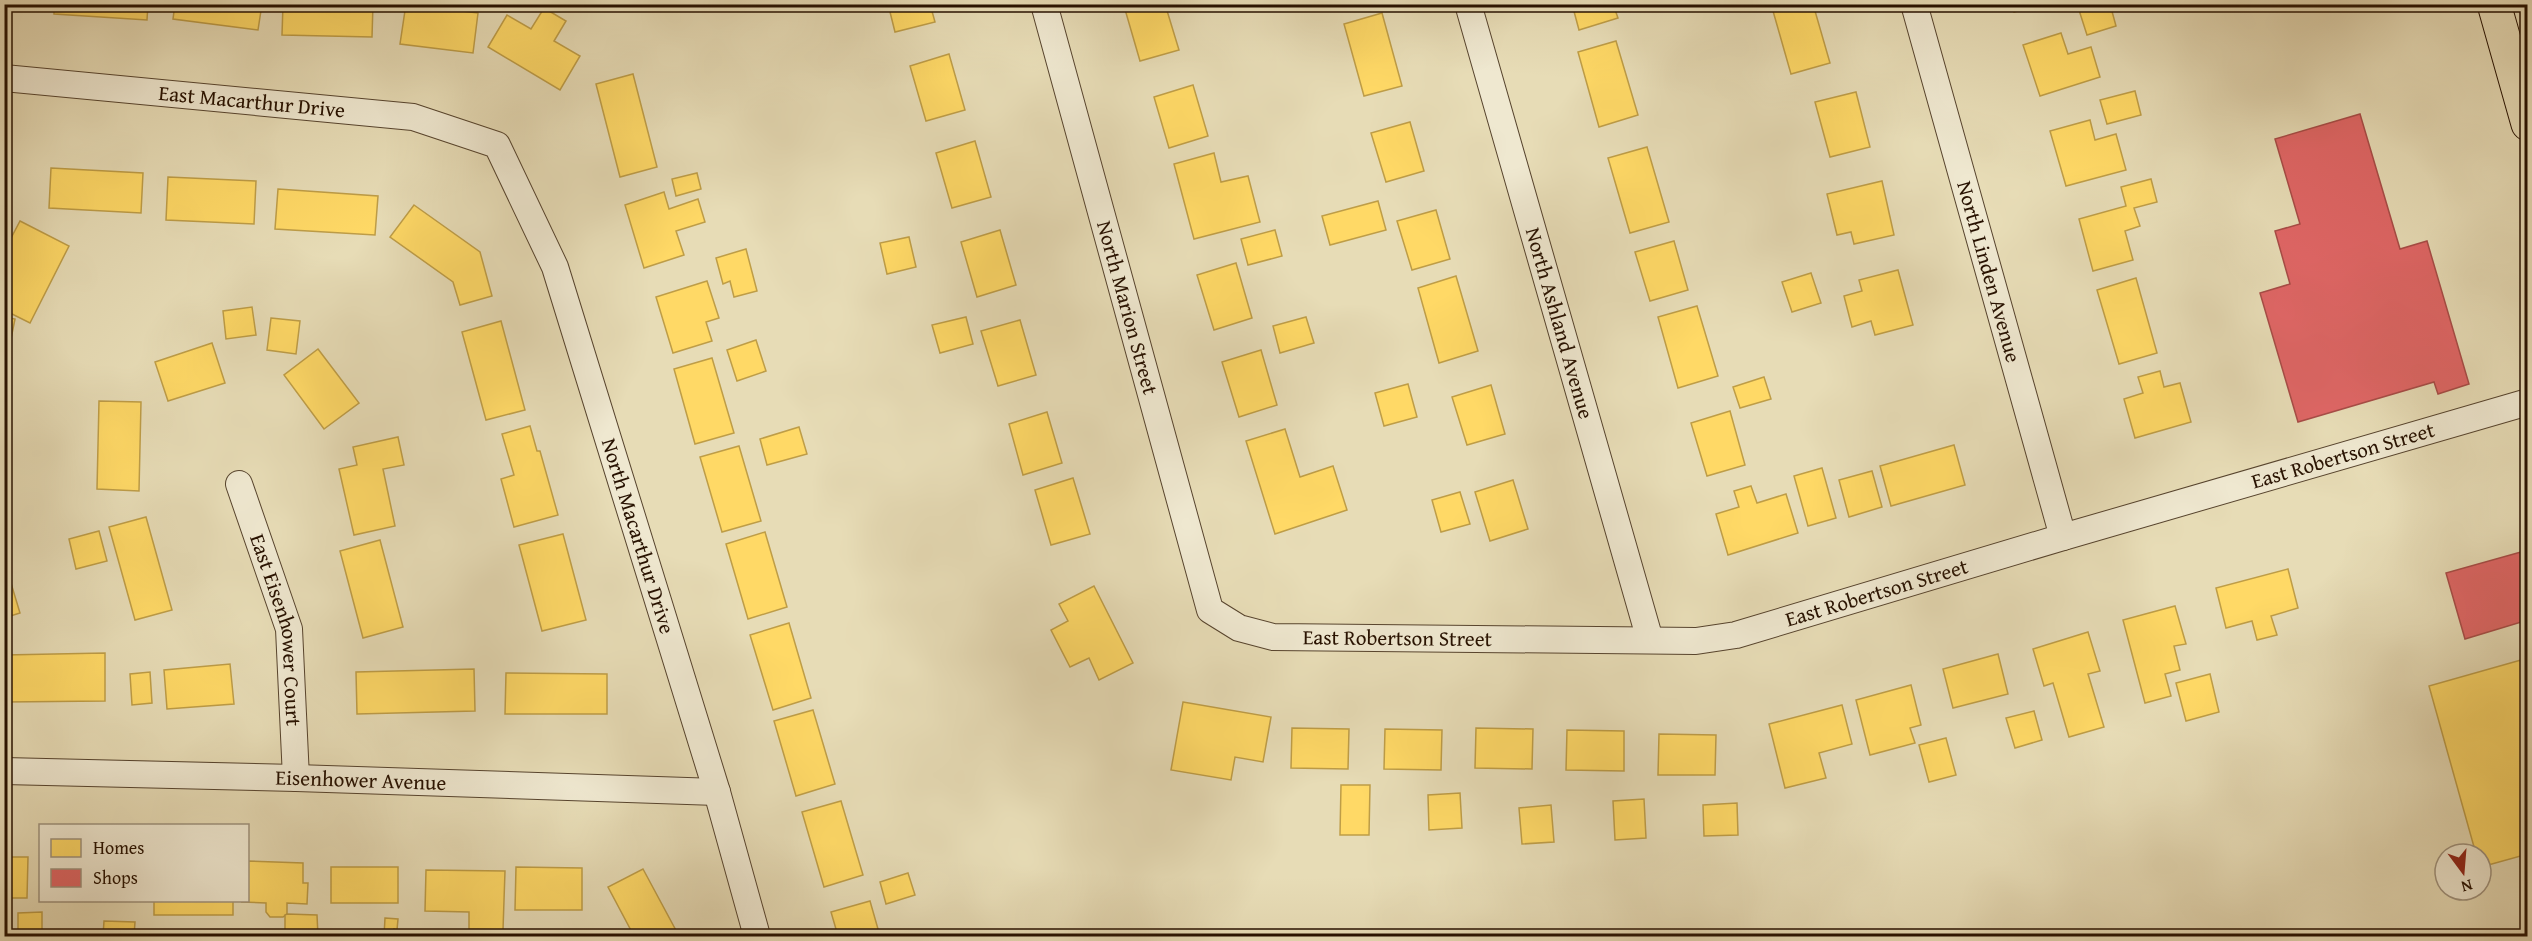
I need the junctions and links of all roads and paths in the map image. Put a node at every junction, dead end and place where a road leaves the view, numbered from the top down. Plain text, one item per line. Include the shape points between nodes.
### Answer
1 (1044, 4) edge
2 (1468, 4) edge
3 (1914, 4) edge
4 (2494, 4) edge
5 (4, 78) edge
6 (2528, 124) edge
7 (496, 145) joint
8 (2528, 402) edge
9 (239, 484) dead end
10 (2063, 537) junction
11 (1210, 610) joint
12 (1650, 640) junction
13 (4, 771) edge
14 (296, 778) junction
15 (717, 792) junction
16 (757, 936) edge

1 - 11 street, North Marion Street
2 - 12 street, North Ashland Avenue
3 - 10 street, North Linden Avenue
4 - 6 main road
5 - 7 street, East Macarthur Drive via 413,117
7 - 15 street, North Macarthur Drive via 555,267
8 - 10 street, East Robertson Street
9 - 14 street, East Eisenhower Court via 289,629
10 - 12 street, East Robertson Street via 1736,635 1696,641
11 - 12 street, East Robertson Street via 1239,628 1273,637
13 - 14 street, Eisenhower Avenue
14 - 15 street, Eisenhower Avenue
15 - 16 street, North Macarthur Drive

